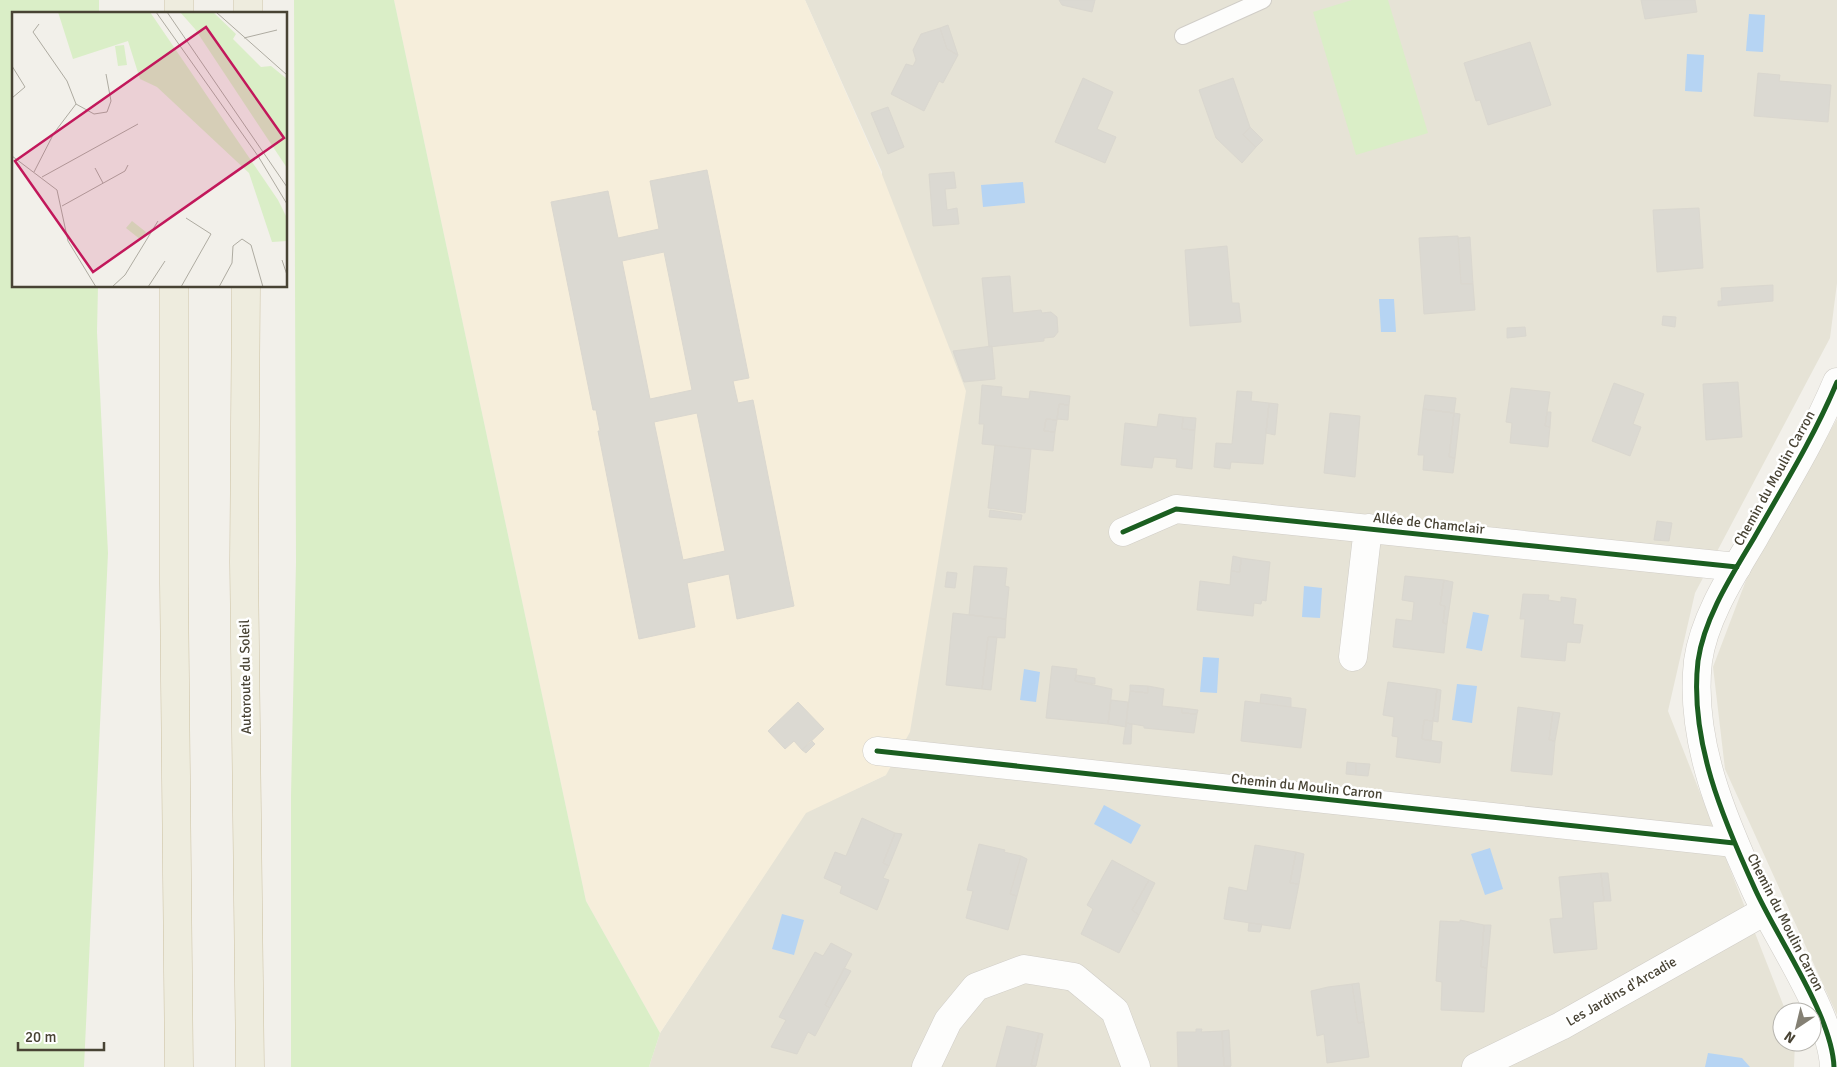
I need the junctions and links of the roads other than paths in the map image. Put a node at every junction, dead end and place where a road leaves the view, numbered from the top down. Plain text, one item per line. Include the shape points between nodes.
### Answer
1 (1263, 0) edge
2 (1184, 36) dead end
3 (174, 288) edge
4 (246, 288) edge
5 (1837, 382) edge
6 (1368, 528) junction
7 (1123, 532) dead end
8 (1737, 567) junction
9 (1353, 657) dead end
10 (877, 751) dead end
11 (1734, 844) junction
12 (1765, 911) junction
13 (179, 1067) edge
14 (250, 1067) edge
15 (926, 1067) edge
16 (1136, 1067) edge
17 (1476, 1067) edge
18 (1834, 1067) edge

1 - 2 lane
3 - 13 highway
4 - 14 highway, Autoroute du Soleil via 244,572
5 - 8 street, Chemin du Moulin Carron via 1819,426
6 - 7 street, Allée de Chamclair via 1176,509
6 - 8 street, Allée de Chamclair
6 - 9 street, Allée de Chamclair
8 - 11 street, Chemin du Moulin Carron via 1711,619 1699,659 1696,690 1710,774
10 - 11 street, Chemin du Moulin Carron
11 - 12 street, Chemin du Moulin Carron
12 - 17 street, Les Jardins d'Arcadie via 1561,1026
12 - 18 street, Chemin du Moulin Carron via 1822,1020
15 - 16 street via 948,1021 976,987 1024,969 1074,977 1114,1011

